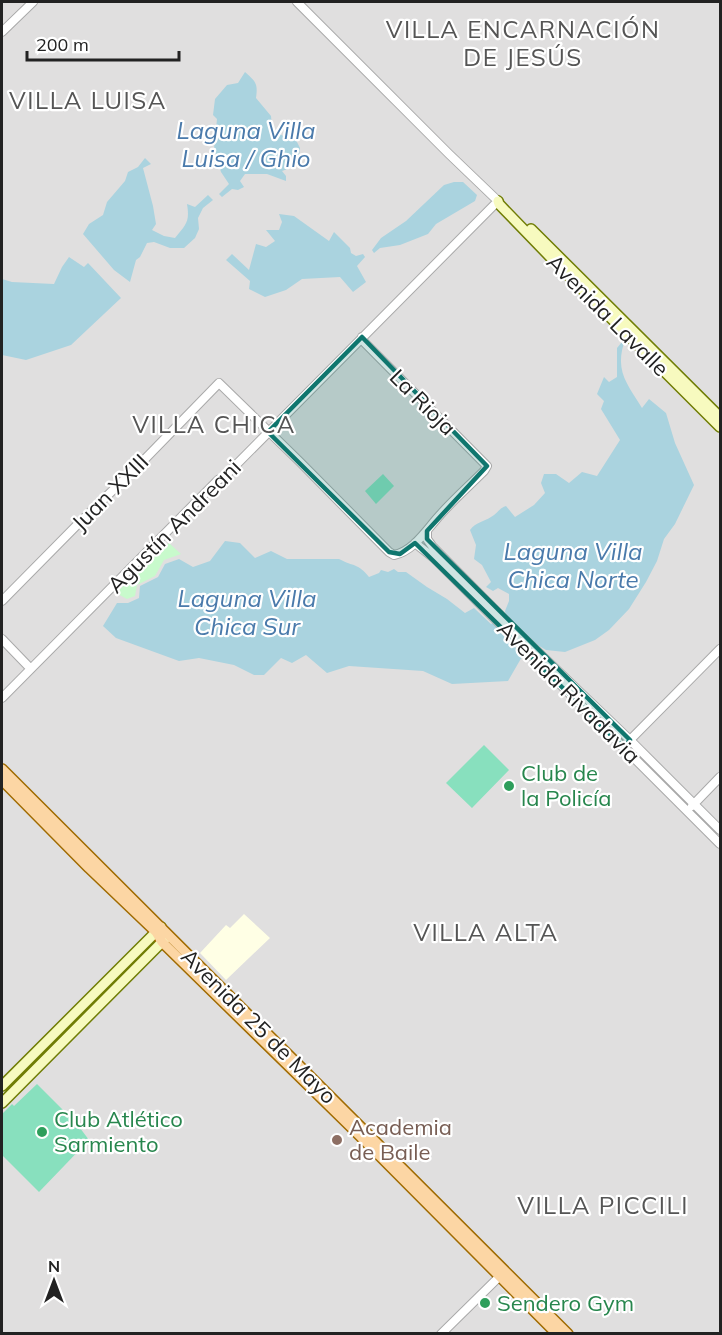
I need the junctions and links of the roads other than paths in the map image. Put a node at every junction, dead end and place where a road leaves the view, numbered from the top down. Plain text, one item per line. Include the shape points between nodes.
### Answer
1 (33, 2) edge
2 (297, 2) edge
3 (2, 32) edge
4 (498, 201) junction
5 (362, 337) junction
6 (720, 417) edge
7 (720, 427) edge
8 (268, 432) junction
9 (427, 531) junction
10 (415, 543) junction
11 (2, 601) edge
12 (497, 615) junction
13 (510, 629) junction
14 (2, 639) edge
15 (720, 649) edge
16 (30, 668) junction
17 (2, 698) edge
18 (630, 740) junction
19 (623, 747) junction
20 (2, 769) edge
21 (720, 777) edge
22 (2, 780) edge
23 (694, 804) junction
24 (687, 810) junction
25 (720, 831) edge
26 (720, 844) edge
27 (158, 929) junction
28 (165, 939) junction
29 (142, 946) junction
30 (150, 954) junction
31 (129, 958) junction
32 (138, 966) junction
33 (2, 1086) edge
34 (2, 1103) edge
35 (502, 1273) junction
36 (441, 1334) edge
37 (557, 1334) edge
38 (568, 1334) edge

1 - 3 street
2 - 4 street, Avenida Lavalle
4 - 5 street, Agustín Andreani
4 - 6 main road, Avenida Lavalle via 502,200
4 - 7 main road, Avenida Lavalle
5 - 8 street, Agustín Andreani
5 - 9 street, La Rioja via 487,466
8 - 10 street via 389,552 399,554
8 - 11 street, Juan XXIII via 219,383
8 - 16 street, Agustín Andreani
9 - 10 street
9 - 12 street, Avenida Rivadavia via 432,546
10 - 12 street, Avenida Rivadavia
12 - 13 street, Avenida Rivadavia
13 - 18 street, Avenida Rivadavia
13 - 19 street, Avenida Rivadavia
14 - 16 street
15 - 18 street
16 - 17 street, Agustín Andreani
18 - 19 street
18 - 23 street, Avenida Rivadavia
19 - 24 street, Avenida Rivadavia
20 - 27 main road, Avenida 25 de Mayo
21 - 23 street
22 - 27 main road, Avenida 25 de Mayo via 89,868
23 - 24 street
23 - 25 street, Avenida Rivadavia
24 - 26 street, Avenida Rivadavia
27 - 28 main road, Avenida 25 de Mayo
27 - 29 main road
28 - 30 main road
28 - 35 main road, Avenida 25 de Mayo
29 - 30 main road
29 - 31 main road
30 - 32 main road
31 - 32 main road
31 - 33 main road
32 - 34 main road
35 - 36 street
35 - 37 main road, Avenida 25 de Mayo
35 - 38 main road, Avenida 25 de Mayo

